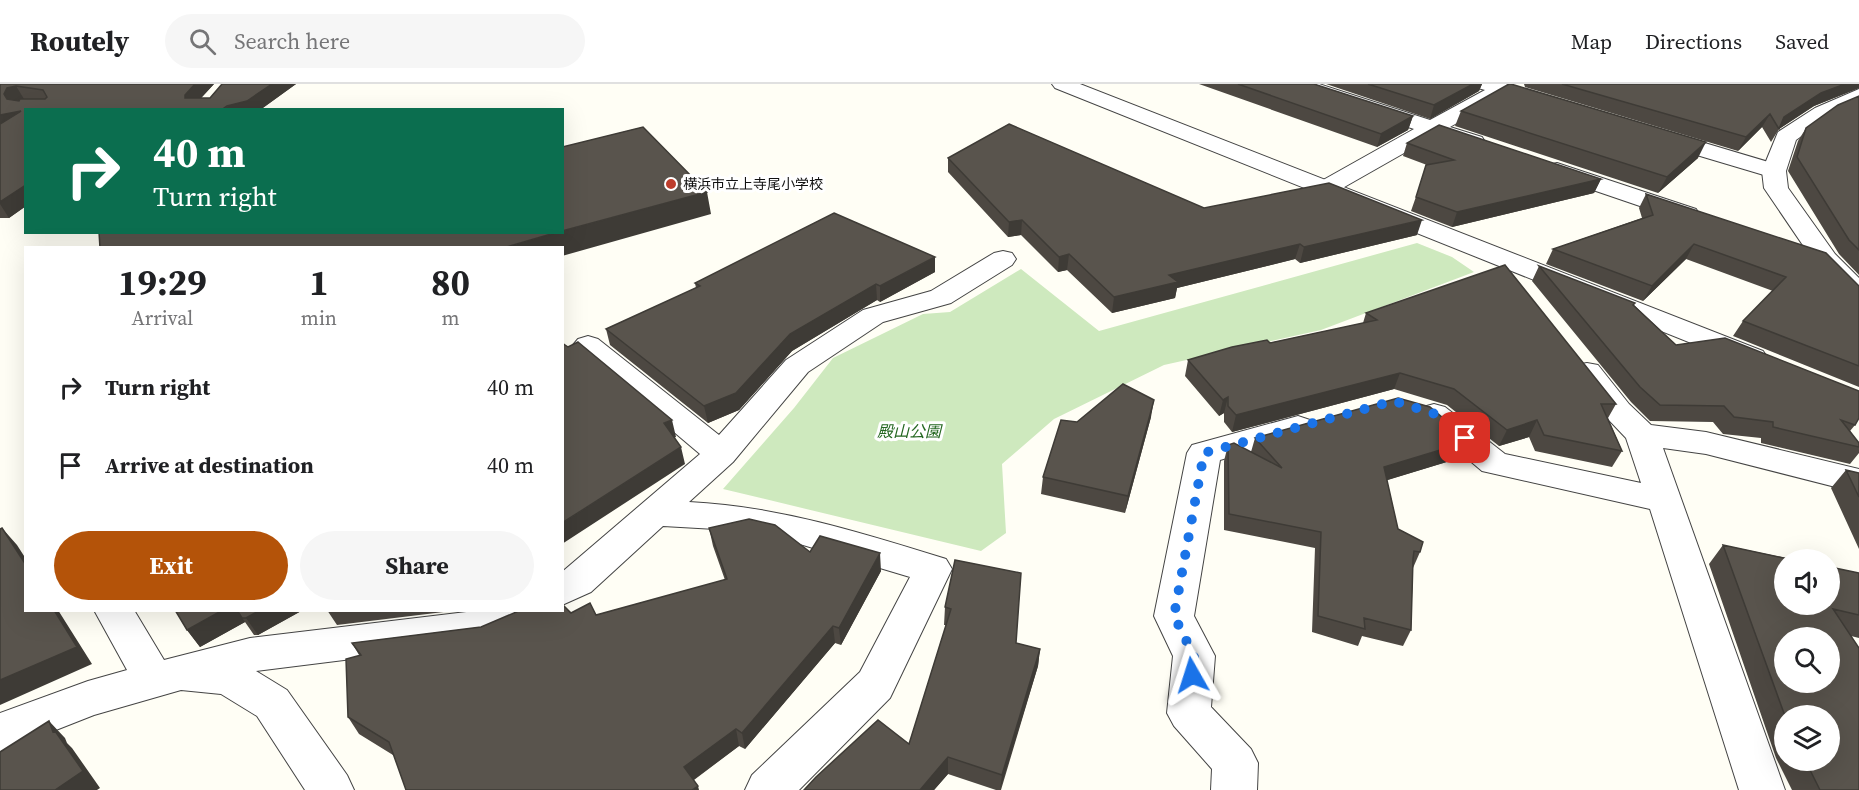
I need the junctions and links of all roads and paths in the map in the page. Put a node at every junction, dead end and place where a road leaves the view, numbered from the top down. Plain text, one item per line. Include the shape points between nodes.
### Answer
1 (1062, 84) edge
2 (1299, 84) edge
3 (1539, 84) edge
4 (1494, 86) edge
5 (1859, 95) edge
6 (1559, 106) edge
7 (1432, 129) junction
8 (1638, 130) edge
9 (1500, 151) edge
10 (1533, 162) edge
11 (1774, 171) junction
12 (1324, 189) junction
13 (1713, 222) edge
14 (1792, 249) edge
15 (1494, 255) junction
16 (1003, 259) dead end
17 (1826, 260) junction
18 (1859, 294) edge
19 (1531, 301) edge
20 (588, 345) dead end
21 (1567, 347) edge
22 (1771, 364) edge
23 (1404, 404) edge
24 (1327, 419) edge
25 (1641, 435) junction
26 (721, 454) junction
27 (1859, 482) edge
28 (1664, 500) junction
29 (654, 513) junction
30 (564, 589) edge
31 (114, 612) edge
32 (520, 612) edge
33 (166, 677) junction
34 (0, 733) edge
35 (331, 790) edge
36 (768, 790) edge
37 (1234, 790) edge
38 (1762, 790) edge

1 - 12 street
2 - 7 street
3 - 4 street
4 - 6 street
4 - 7 street
5 - 11 street via 1822,112 1786,137
7 - 9 street
7 - 12 street
8 - 11 street
10 - 13 street
11 - 17 street via 1776,188
12 - 15 street
14 - 17 street
15 - 19 street
15 - 22 street
16 - 26 street via 941,297 873,316 797,366
17 - 18 street
20 - 26 street
21 - 25 street
23 - 28 street via 1435,414 1494,462
24 - 37 street via 1204,453 1174,616 1194,656 1189,713 1235,763
25 - 27 street via 1706,443
25 - 28 street
26 - 29 street
28 - 38 street
29 - 30 street via 577,582
29 - 36 street via 733,517 783,526 933,568 875,685
31 - 33 street via 144,662
32 - 33 street via 488,626 250,655
33 - 34 street via 88,699
33 - 35 street via 226,677 272,703

